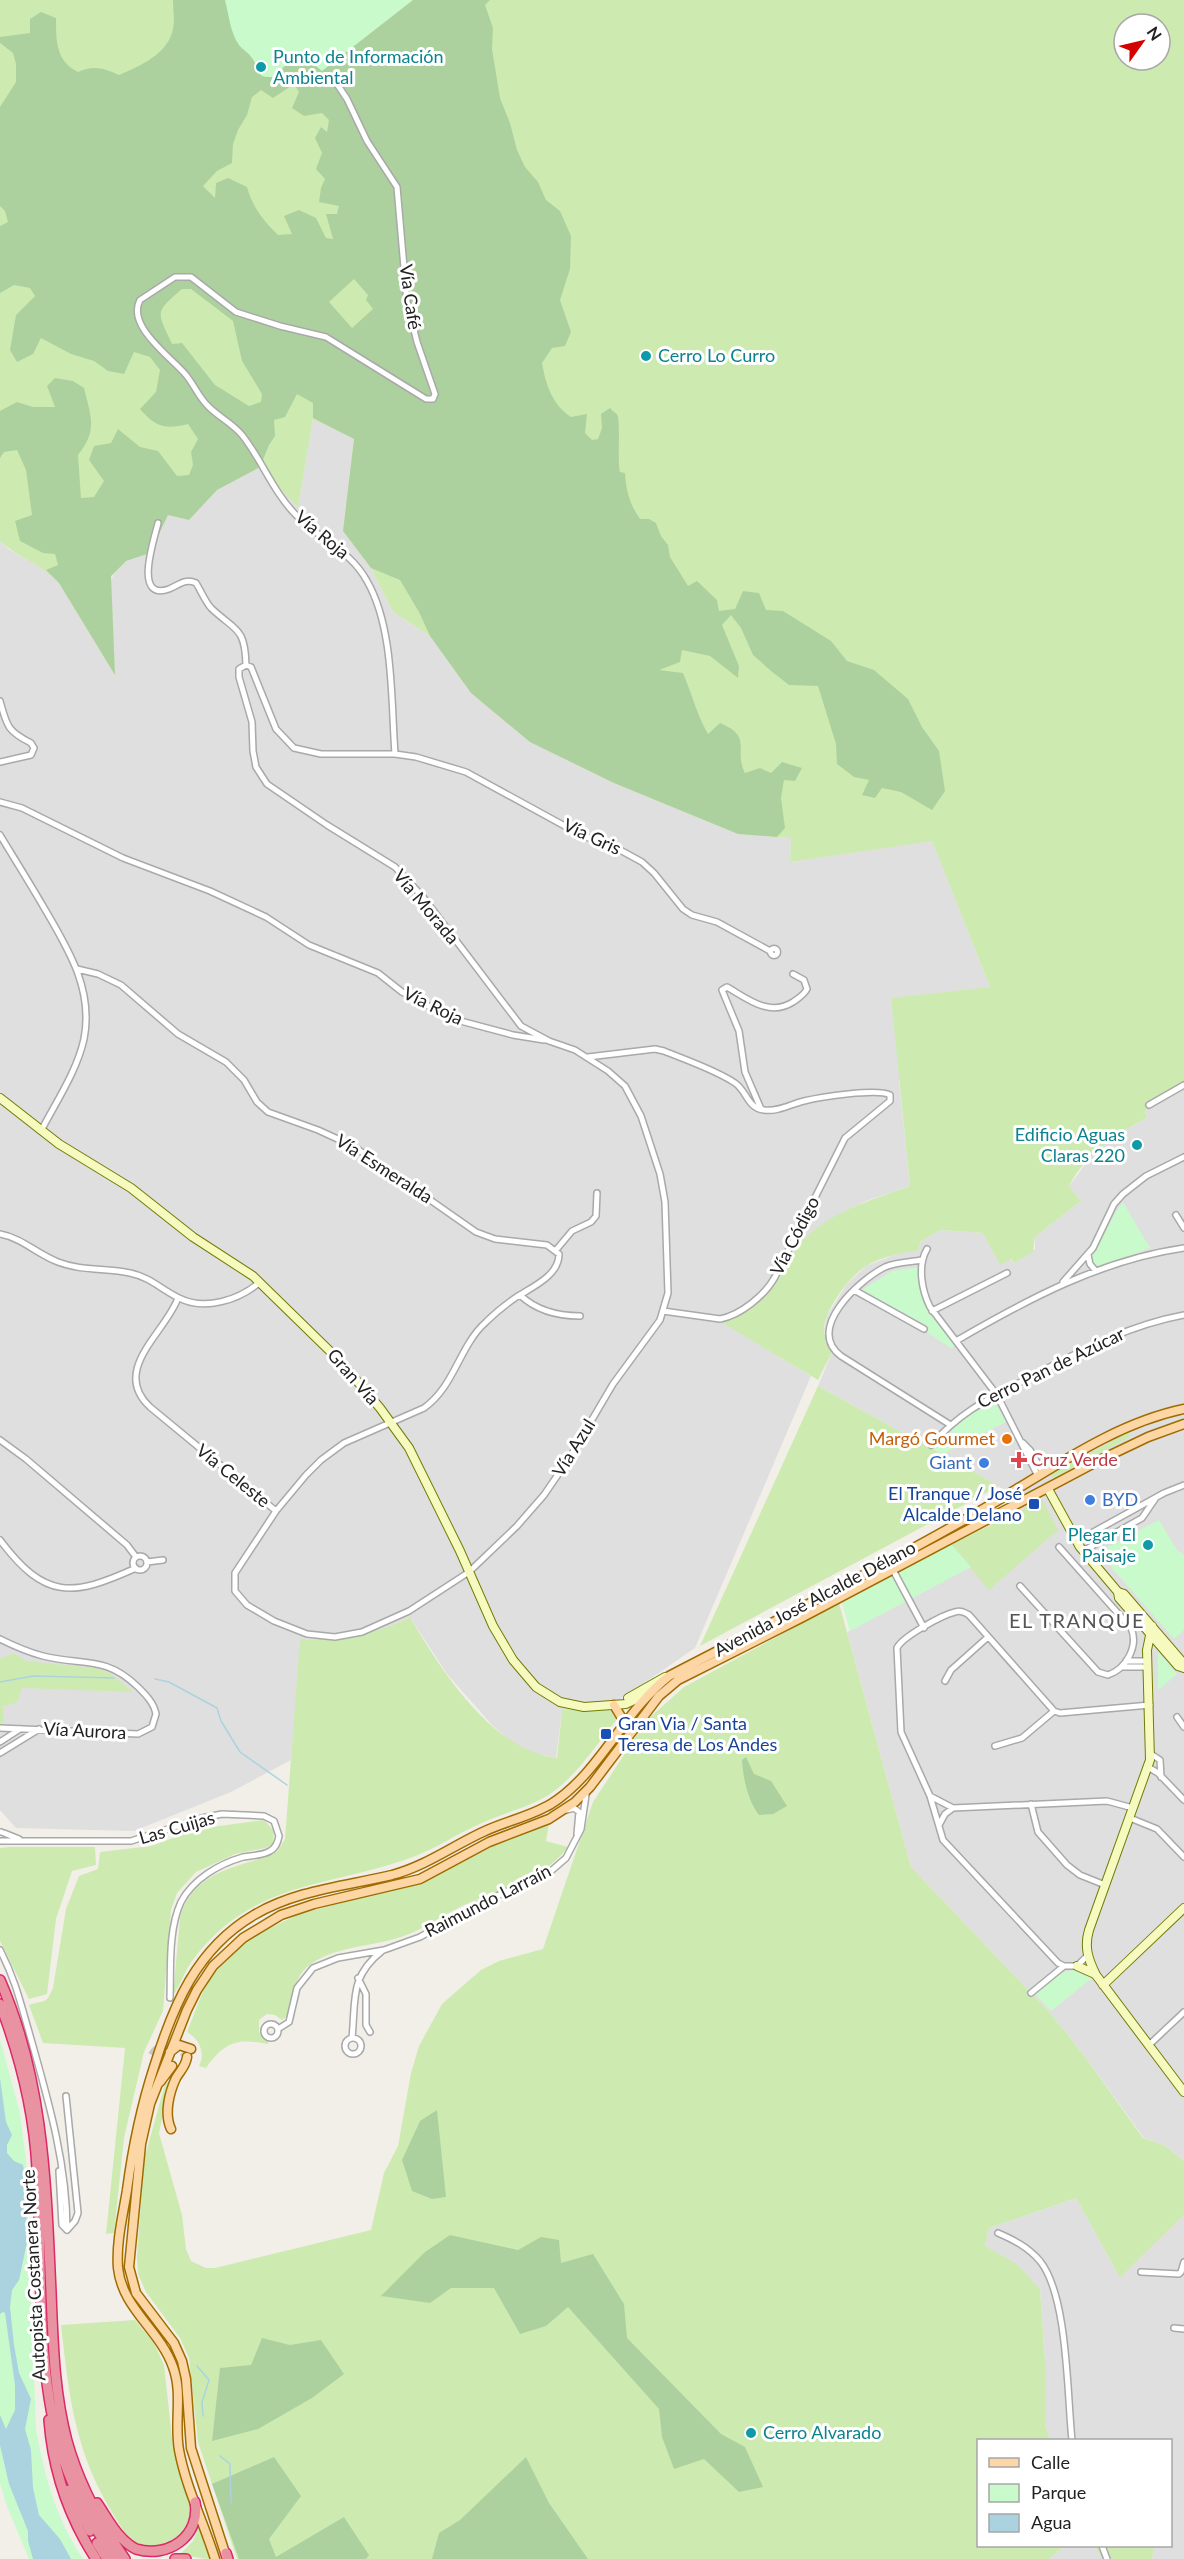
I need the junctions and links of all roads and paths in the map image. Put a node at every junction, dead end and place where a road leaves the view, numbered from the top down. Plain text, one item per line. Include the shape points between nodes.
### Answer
1 (337, 84) dead end
2 (326, 337) joint
3 (158, 524) dead end
4 (246, 665) junction
5 (0, 701) edge
6 (395, 754) junction
7 (0, 762) edge
8 (0, 802) edge
9 (0, 834) edge
10 (770, 951) dead end
11 (77, 969) junction
12 (793, 974) dead end
13 (549, 1041) junction
14 (588, 1058) junction
15 (1184, 1085) edge
16 (0, 1098) edge
17 (1149, 1105) dead end
18 (762, 1110) junction
19 (41, 1131) junction
20 (1184, 1157) edge
21 (597, 1192) dead end
22 (1176, 1215) dead end
23 (1184, 1228) edge
24 (0, 1234) edge
25 (1184, 1248) edge
26 (556, 1250) junction
27 (927, 1250) dead end
28 (1088, 1255) junction
29 (922, 1260) junction
30 (1095, 1270) junction
31 (1007, 1273) dead end
32 (260, 1282) junction
33 (1059, 1286) junction
34 (854, 1290) junction
35 (520, 1295) junction
36 (178, 1298) junction
37 (663, 1311) junction
38 (932, 1311) junction
39 (1184, 1315) edge
40 (580, 1316) dead end
41 (924, 1329) dead end
42 (956, 1341) junction
43 (997, 1395) junction
44 (1184, 1409) edge
45 (1145, 1420) junction
46 (391, 1423) junction
47 (949, 1424) junction
48 (1184, 1424) edge
49 (1128, 1427) junction
50 (1148, 1437) junction
51 (0, 1440) edge
52 (931, 1444) dead end
53 (1102, 1459) junction
54 (1040, 1475) junction
55 (1184, 1485) edge
56 (1048, 1489) junction
57 (1156, 1497) junction
58 (992, 1504) junction
59 (276, 1511) junction
60 (1104, 1527) junction
61 (1109, 1536) junction
62 (0, 1540) edge
63 (1077, 1542) junction
64 (1059, 1547) dead end
65 (1083, 1551) junction
66 (136, 1557) junction
67 (163, 1560) dead end
68 (147, 1562) junction
69 (136, 1568) junction
70 (893, 1570) junction
71 (469, 1572) junction
72 (1020, 1586) dead end
73 (924, 1628) junction
74 (1150, 1628) junction
75 (988, 1637) junction
76 (0, 1639) edge
77 (1161, 1646) junction
78 (1148, 1658) junction
79 (1124, 1664) junction
80 (1184, 1666) edge
81 (674, 1678) junction
82 (945, 1681) dead end
83 (650, 1693) junction
84 (617, 1704) junction
85 (1150, 1705) junction
86 (1054, 1711) junction
87 (1177, 1717) dead end
88 (624, 1722) junction
89 (1184, 1727) edge
90 (0, 1728) edge
91 (21, 1728) junction
92 (39, 1729) junction
93 (627, 1737) junction
94 (0, 1742) edge
95 (606, 1745) junction
96 (995, 1746) dead end
97 (0, 1753) edge
98 (1151, 1754) junction
99 (1148, 1767) junction
100 (1161, 1776) junction
101 (590, 1787) junction
102 (930, 1796) junction
103 (1184, 1800) edge
104 (575, 1802) junction
105 (1030, 1804) junction
106 (952, 1808) junction
107 (1133, 1808) junction
108 (557, 1814) junction
109 (580, 1817) junction
110 (1130, 1818) junction
111 (938, 1825) junction
112 (1, 1832) edge
113 (578, 1834) junction
114 (20, 1840) junction
115 (1, 1841) edge
116 (1184, 1857) edge
117 (1105, 1885) junction
118 (1184, 1908) edge
119 (0, 1950) edge
120 (384, 1950) junction
121 (1087, 1956) junction
122 (1064, 1966) junction
123 (1077, 1966) junction
124 (1096, 1975) junction
125 (358, 1978) junction
126 (0, 1980) edge
127 (1104, 1985) junction
128 (1031, 1993) dead end
129 (170, 1998) dead end
130 (0, 2004) edge
131 (1184, 2012) edge
132 (278, 2030) dead end
133 (178, 2031) junction
134 (369, 2032) dead end
135 (352, 2038) dead end
136 (1149, 2045) junction
137 (169, 2052) junction
138 (152, 2055) dead end
139 (187, 2057) dead end
140 (171, 2066) dead end
141 (152, 2087) junction
142 (1184, 2092) edge
143 (66, 2096) dead end
144 (171, 2129) dead end
145 (998, 2233) dead end
146 (1184, 2262) edge
147 (1141, 2272) dead end
148 (1174, 2328) dead end
149 (1184, 2329) edge
150 (48, 2388) junction
151 (1072, 2439) edge
152 (63, 2458) junction
153 (79, 2476) junction
154 (195, 2502) junction
155 (98, 2516) junction
156 (214, 2557) edge
157 (227, 2557) edge
158 (96, 2559) edge
159 (107, 2559) edge
160 (115, 2559) edge
161 (125, 2559) edge
162 (132, 2559) edge
163 (175, 2559) edge
164 (186, 2559) edge

1 - 2 street, Vía Café via 397,187 407,302 434,397 426,399
2 - 6 street, Vía Roja via 236,312 191,277 175,277 140,300 136,307 139,322 187,376 206,405 241,433 285,503 347,554 364,576 384,628
3 - 4 street, Vía Morada via 147,570 150,583 162,590 184,581 196,583 211,608 242,637
4 - 6 street via 251,667 276,729 294,748 321,754
4 - 13 street, Vía Morada via 239,669 239,677 252,722 253,751 260,776 296,805 395,867 423,897 517,1021
5 - 7 street via 6,725 34,748 31,754
6 - 10 street, Vía Gris via 427,758 466,772 583,836 611,845 647,867 692,915 717,922
8 - 13 street, Vía Roja via 22,808 123,858 266,916 309,945 378,973 402,992 453,1019
9 - 11 street
11 - 19 street via 86,1012 84,1040
11 - 26 street, Vía Esmeralda via 121,985 178,1034 226,1062 268,1112 352,1146 476,1232
12 - 18 street via 804,980 807,989 799,998 780,1007 754,1004 727,987 722,990 739,1031 745,1072
13 - 14 street, Vía Morada
14 - 18 street via 655,1048 735,1083 751,1105
14 - 37 street, Vía Morada via 617,1078 630,1093 658,1168 665,1202 668,1273
15 - 17 street
16 - 19 main road, Gran Vía
18 - 37 street, Vía Código via 838,1095 890,1095 890,1101 845,1138 775,1277 762,1293 729,1317 720,1319
19 - 32 main road, Gran Vía via 138,1192 193,1237
20 - 28 street via 1146,1176 1123,1194
21 - 26 street via 596,1216 572,1232
22 - 23 street
24 - 36 street via 66,1265 146,1278
25 - 30 street
26 - 35 street via 559,1262 553,1272
27 - 29 street
28 - 30 street
28 - 33 street
29 - 34 street via 889,1266
29 - 38 street via 924,1290
30 - 33 street
31 - 38 street
32 - 36 street via 243,1295 218,1302 194,1303
32 - 46 main road, Gran Vía via 340,1361
33 - 42 street
34 - 41 street
34 - 47 street via 828,1329 832,1347
35 - 40 street via 545,1310
35 - 46 street via 476,1332 441,1394
36 - 59 street, Vía Celeste via 138,1363 140,1395
37 - 71 street, Vía Azul via 657,1326 613,1384 544,1495
38 - 42 street
39 - 43 street, Cerro Pan de Azúcar via 1117,1333
42 - 43 street
43 - 47 street, Cerro Pan de Azúcar
43 - 54 street via 1030,1450
44 - 45 main road, Avenida José Alcalde Délano
45 - 49 main road, Avenida José Alcalde Délano
45 - 50 main road via 1141,1430
46 - 59 street via 329,1453
46 - 71 main road, Gran Vía via 414,1457
47 - 52 street, Cerro Pan de Azúcar
48 - 50 main road, Avenida José Alcalde Délano
49 - 53 main road via 1132,1438
49 - 54 main road, Avenida José Alcalde Délano
50 - 53 main road, Avenida José Alcalde Délano
51 - 66 street via 127,1545
53 - 56 main road, Avenida José Alcalde Délano
54 - 58 main road, Avenida José Alcalde Délano
55 - 57 street
56 - 58 main road via 1036,1483
56 - 63 main road
56 - 70 main road, Avenida José Alcalde Délano
57 - 60 street
57 - 61 street via 1142,1518
58 - 81 main road, Avenida José Alcalde Délano
59 - 71 street, Vía Celeste via 235,1574 236,1592 247,1605 298,1632 335,1637 371,1630 409,1611
60 - 61 street
60 - 63 street
61 - 65 street
62 - 69 street via 26,1570 59,1587 87,1588
63 - 65 main road
64 - 79 street via 1131,1628 1133,1641
65 - 74 main road
66 - 68 street via 142,1556
66 - 69 street
67 - 68 street
68 - 69 street via 143,1569
70 - 73 street
70 - 81 main road, Avenida José Alcalde Délano
71 - 84 main road, Gran Vía via 499,1638 536,1687 570,1705
72 - 79 street via 1098,1672 1108,1675
73 - 75 street via 960,1611 969,1615
73 - 102 street via 901,1641 896,1652 901,1732
74 - 77 main road
74 - 78 main road
74 - 80 main road
75 - 82 street via 951,1670
75 - 86 street
76 - 92 street, Vía Aurora via 44,1656 108,1666 138,1687 155,1711 153,1726 142,1733
77 - 78 main road via 1156,1646
77 - 80 main road via 1178,1666
78 - 79 street
78 - 85 main road
81 - 83 main road
81 - 84 main road, Gran Vía
81 - 93 main road
83 - 84 main road, Gran Vía
83 - 88 main road
84 - 88 main road
85 - 86 street
85 - 98 main road
86 - 96 street via 1022,1738
87 - 89 street
88 - 93 main road
88 - 95 main road
90 - 91 street, Vía Aurora
91 - 92 street, Vía Aurora
91 - 94 street
92 - 97 street
93 - 101 main road
95 - 104 main road via 597,1766 575,1791
95 - 141 main road via 574,1786 542,1809 487,1830 406,1870 290,1899 236,1927 202,1960 183,1988 169,2021
98 - 99 main road
98 - 100 street via 1160,1760
99 - 100 street
99 - 107 main road
100 - 103 street
101 - 104 main road
101 - 113 street, Raimundo Larraín via 584,1798 583,1823
102 - 106 street
102 - 111 street
104 - 108 main road
104 - 109 street, Raimundo Larraín
105 - 106 street
105 - 107 street via 1111,1801
105 - 117 street via 1038,1832 1067,1865
106 - 111 street
107 - 110 main road
108 - 109 street via 574,1808
108 - 133 main road via 489,1842 420,1879 308,1906 261,1925 213,1966 197,1989
109 - 113 street, Raimundo Larraín
110 - 116 street via 1157,1829
110 - 117 main road
111 - 122 street via 948,1848
112 - 114 street, Las Cuijas
112 - 115 street via 5,1838
113 - 120 street, Raimundo Larraín via 566,1857 551,1872 473,1907 420,1937
114 - 115 street, Las Cuijas
114 - 129 street, Las Cuijas via 131,1841 222,1814 264,1816 274,1821 279,1836 273,1848 214,1869 184,1897 175,1924
117 - 121 main road via 1088,1934
118 - 127 main road
119 - 143 street via 21,1998 55,2134 62,2225 67,2230 78,2213
120 - 125 street, Raimundo Larraín
120 - 132 street, Raimundo Larraín via 338,1958 314,1968 297,1988 289,2022
121 - 123 street
121 - 124 main road
122 - 123 street
122 - 128 street
123 - 124 main road
124 - 127 main road
125 - 134 street via 366,1994
125 - 135 street
126 - 153 highway, Autopista Costanera Norte via 24,2049 41,2129 56,2382 67,2441
127 - 136 main road
130 - 150 highway, Autopista Costanera Norte via 23,2081 36,2152
131 - 136 street
133 - 137 main road
133 - 137 main road via 191,2049 181,2045
136 - 142 main road
137 - 141 main road
138 - 141 main road
139 - 144 main road via 166,2116
140 - 141 main road
141 - 154 main road via 134,2137 118,2268 129,2301 162,2345 175,2372 178,2444
141 - 157 main road via 141,2144 130,2274 136,2293 174,2343 182,2361 191,2448
145 - 151 street via 1022,2244 1035,2256 1054,2288 1061,2320
146 - 147 street via 1179,2274
148 - 149 street
150 - 152 highway, Autopista Costanera Norte
150 - 158 highway via 56,2472 70,2514
152 - 159 highway via 72,2497
152 - 160 highway, Autopista Costanera Norte via 84,2507
153 - 154 highway via 122,2538 149,2554 168,2552 187,2539 195,2523
153 - 155 highway, Autopista Costanera Norte
154 - 156 main road
155 - 161 highway, Autopista Costanera Norte
155 - 162 highway
163 - 164 highway

